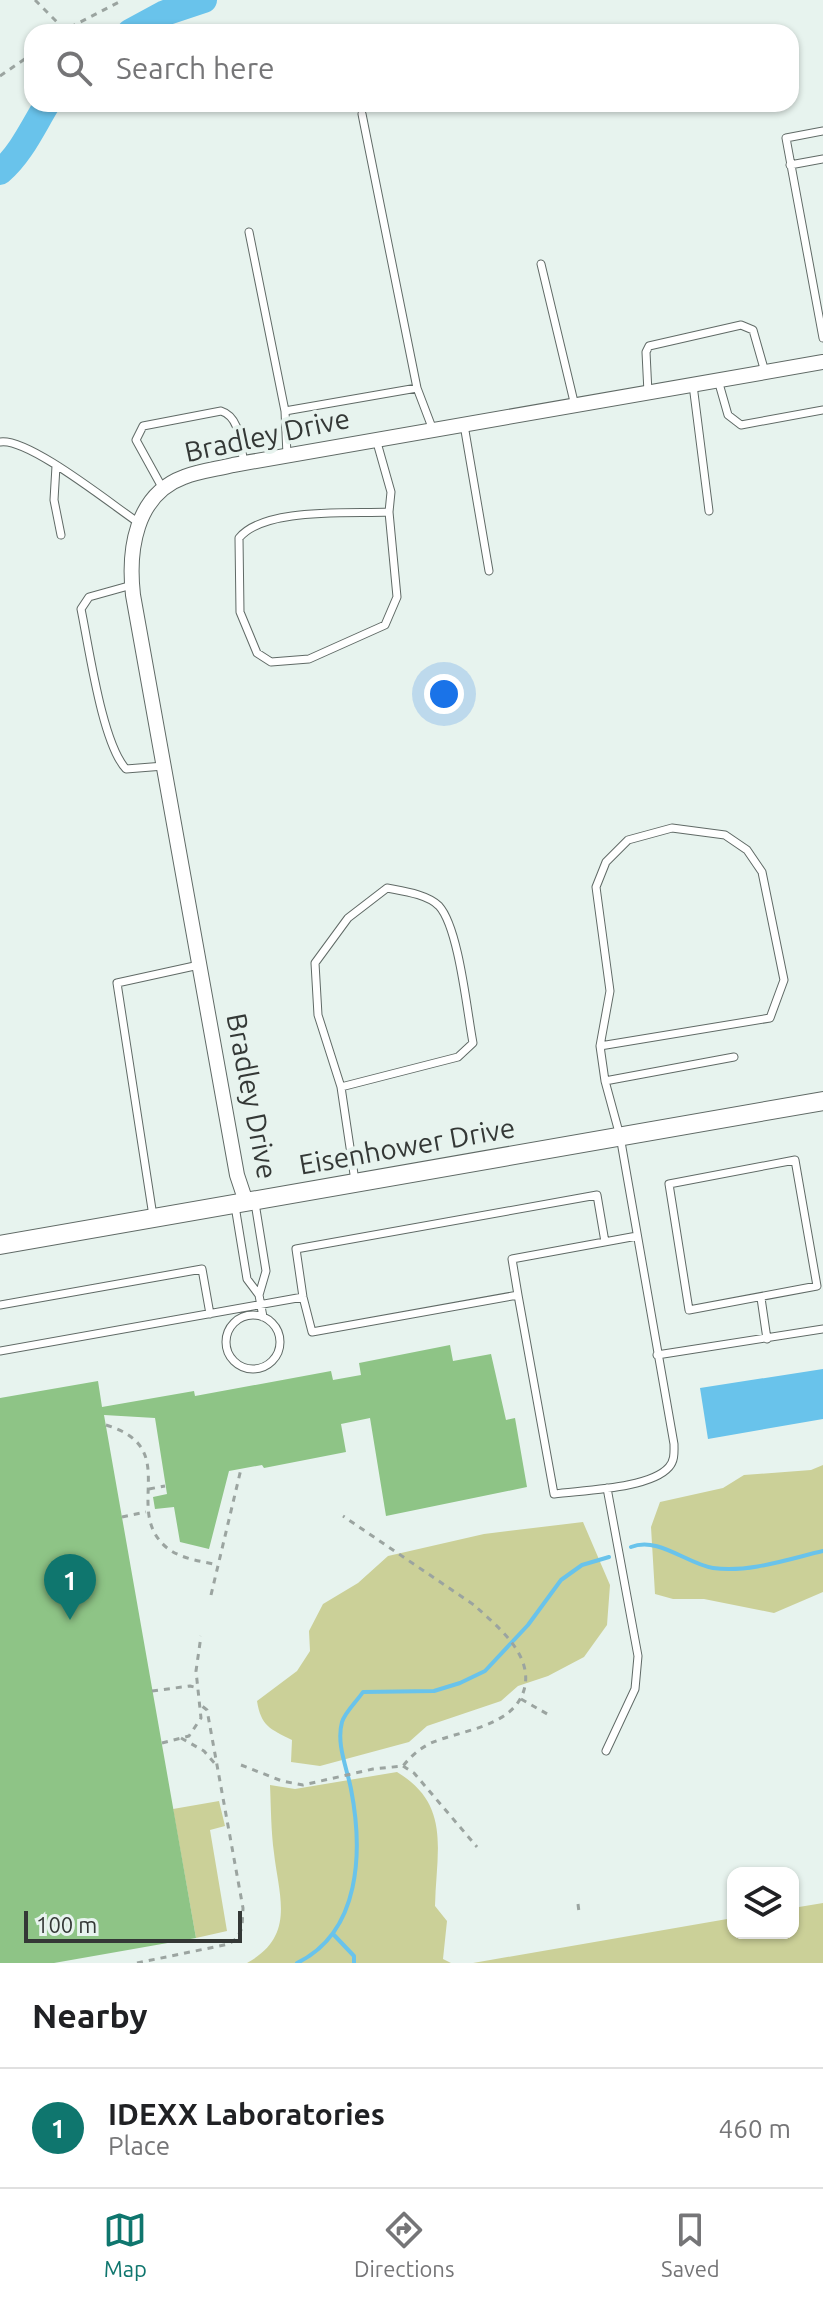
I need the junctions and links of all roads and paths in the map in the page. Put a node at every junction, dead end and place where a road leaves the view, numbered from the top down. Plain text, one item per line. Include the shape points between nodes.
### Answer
1 (35, 0) edge
2 (123, 0) edge
3 (57, 24) edge
4 (77, 24) edge
5 (24, 60) edge
6 (0, 76) edge
7 (362, 114) dead end
8 (823, 131) edge
9 (823, 159) edge
10 (790, 165) junction
11 (249, 232) dead end
12 (541, 264) dead end
13 (819, 306) edge
14 (823, 338) edge
15 (823, 362) edge
16 (765, 372) junction
17 (718, 380) junction
18 (693, 385) junction
19 (417, 388) junction
20 (648, 393) junction
21 (575, 406) junction
22 (823, 410) edge
23 (285, 411) junction
24 (464, 425) junction
25 (433, 430) junction
26 (376, 439) junction
27 (0, 442) edge
28 (287, 455) junction
29 (244, 463) junction
30 (56, 466) junction
31 (163, 489) junction
32 (709, 511) dead end
33 (389, 512) junction
34 (139, 523) junction
35 (61, 535) dead end
36 (489, 571) dead end
37 (132, 585) junction
38 (164, 766) junction
39 (200, 965) junction
40 (600, 1046) junction
41 (734, 1057) dead end
42 (605, 1081) junction
43 (341, 1087) junction
44 (823, 1101) edge
45 (620, 1136) junction
46 (355, 1183) junction
47 (245, 1203) junction
48 (154, 1218) junction
49 (637, 1236) junction
50 (605, 1242) junction
51 (0, 1245) edge
52 (518, 1295) junction
53 (303, 1297) junction
54 (761, 1298) junction
55 (260, 1300) junction
56 (0, 1305) edge
57 (210, 1314) junction
58 (263, 1317) junction
59 (823, 1329) edge
60 (767, 1339) junction
61 (0, 1351) edge
62 (657, 1355) junction
63 (106, 1425) dead end
64 (241, 1469) dead end
65 (165, 1486) dead end
66 (607, 1488) junction
67 (149, 1489) junction
68 (147, 1511) junction
69 (343, 1516) dead end
70 (122, 1517) dead end
71 (218, 1565) junction
72 (211, 1595) dead end
73 (201, 1636) dead end
74 (198, 1688) junction
75 (152, 1691) dead end
76 (521, 1699) junction
77 (202, 1706) junction
78 (549, 1715) dead end
79 (181, 1738) junction
80 (162, 1743) dead end
81 (606, 1751) dead end
82 (241, 1765) dead end
83 (217, 1766) junction
84 (403, 1766) junction
85 (477, 1847) dead end
86 (578, 1904) dead end
87 (579, 1912) dead end
88 (137, 1963) edge

1 - 3 path
2 - 4 path
5 - 6 path
7 - 19 lane
8 - 10 lane via 786,138
9 - 10 lane
10 - 13 lane
11 - 23 lane
12 - 21 lane
13 - 14 lane
15 - 16 street, Bradley Drive
16 - 17 street, Bradley Drive
16 - 20 lane via 753,330 741,325 649,346
17 - 18 street, Bradley Drive
17 - 22 lane via 728,415 741,425
18 - 20 street, Bradley Drive
18 - 32 lane
19 - 23 lane
19 - 25 lane
20 - 21 street, Bradley Drive
21 - 24 street, Bradley Drive
23 - 28 lane
24 - 25 street, Bradley Drive
24 - 36 lane
25 - 26 street, Bradley Drive
26 - 28 street, Bradley Drive
26 - 33 lane via 391,492
27 - 30 lane via 30,448
28 - 29 street, Bradley Drive
29 - 31 street, Bradley Drive via 183,477
29 - 31 lane via 235,420 227,412 143,426 136,440
30 - 34 lane
30 - 35 lane via 54,500
31 - 34 street, Bradley Drive
33 - 33 lane via 397,597 385,625 309,659 271,662 257,653 240,612 239,538 246,530 282,517
34 - 37 street, Bradley Drive via 130,566
37 - 38 street, Bradley Drive
37 - 38 lane via 89,597 81,609 108,737 119,762 126,769
38 - 39 street, Bradley Drive
39 - 47 street, Bradley Drive
39 - 48 lane via 117,983
40 - 40 lane via 770,1018 784,980 762,872 747,850 725,835 672,828 628,840 606,862 596,887 610,991
40 - 42 lane
41 - 42 lane
42 - 45 lane
43 - 43 lane via 458,1057 473,1043 453,935 438,906 413,893 387,888 348,918 315,963 318,1015
43 - 46 lane
44 - 45 street, Eisenhower Drive
45 - 46 street, Eisenhower Drive
45 - 49 lane
46 - 47 street, Eisenhower Drive
47 - 48 street, Eisenhower Drive
47 - 55 lane via 247,1279
47 - 55 lane via 266,1271
48 - 51 street, Eisenhower Drive
49 - 50 lane
49 - 62 lane
50 - 52 lane via 512,1259
50 - 53 lane via 597,1195 296,1249
52 - 53 lane via 312,1332
52 - 66 lane via 554,1494
53 - 55 lane
54 - 54 lane via 817,1286 795,1160 669,1184 689,1310
54 - 60 lane
55 - 57 lane
55 - 58 lane
56 - 57 lane via 202,1269
57 - 61 lane
58 - 58 lane via 248,1314 231,1325 228,1352 240,1366 258,1368 278,1353 276,1328
59 - 60 lane
60 - 62 lane
62 - 66 lane via 674,1459 651,1479
63 - 67 path via 127,1432 140,1448 150,1468
64 - 71 path
65 - 67 path
66 - 81 lane via 638,1656 635,1689
67 - 68 path
68 - 70 path
68 - 71 path via 165,1546
69 - 76 path via 474,1605 503,1634 527,1669
71 - 72 path
73 - 74 path
74 - 75 path
74 - 77 path
76 - 78 path
76 - 84 path via 503,1717 429,1744
77 - 79 path via 198,1725
77 - 83 path
79 - 80 path
79 - 83 path
82 - 84 path via 303,1785
83 - 88 path via 243,1908 242,1928 229,1944
84 - 85 path
86 - 87 path

